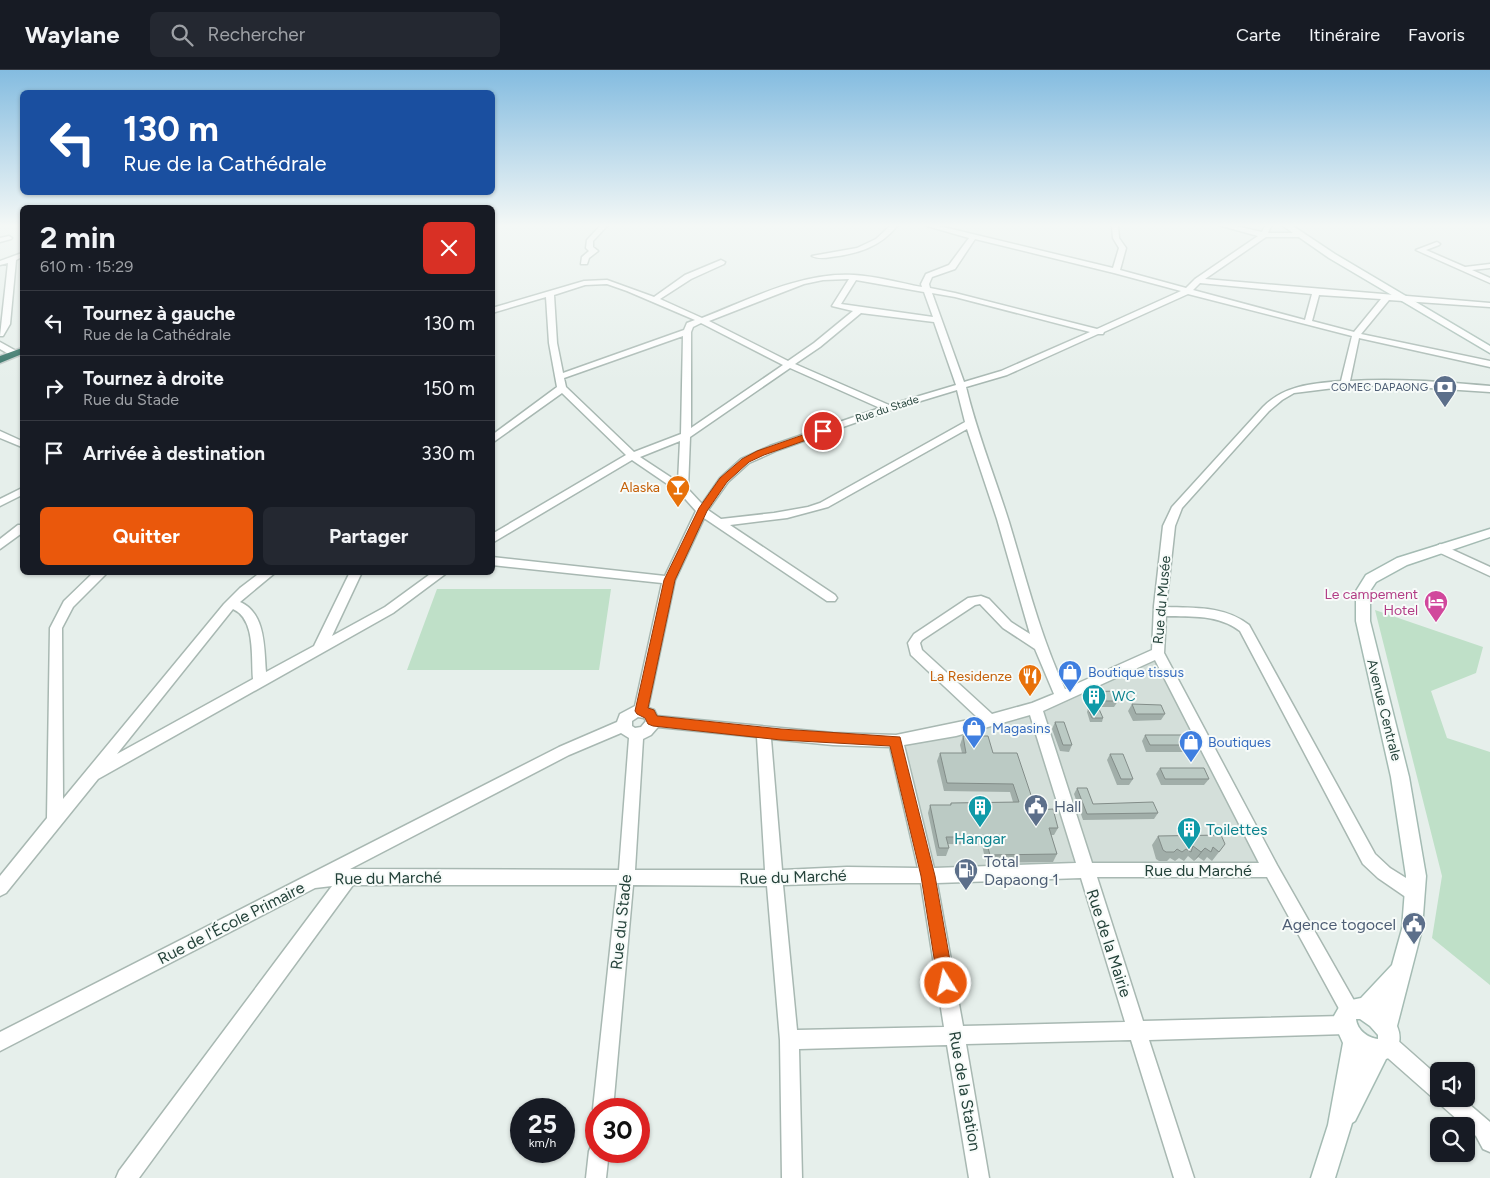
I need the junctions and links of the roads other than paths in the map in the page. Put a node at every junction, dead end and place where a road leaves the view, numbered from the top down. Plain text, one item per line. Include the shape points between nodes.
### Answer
1 (854, 277) edge
2 (10, 278) edge
3 (687, 278) edge
4 (832, 278) edge
5 (858, 278) edge
6 (927, 278) edge
7 (1140, 278) edge
8 (1202, 278) edge
9 (1370, 278) edge
10 (1198, 281) junction
11 (928, 290) junction
12 (1188, 291) junction
13 (1316, 292) junction
14 (550, 294) junction
15 (1386, 298) junction
16 (1405, 299) junction
17 (654, 300) junction
18 (1490, 304) edge
19 (495, 309) edge
20 (859, 310) junction
21 (701, 320) junction
22 (939, 320) junction
23 (1308, 322) junction
24 (687, 332) junction
25 (1100, 332) junction
26 (0, 334) edge
27 (1356, 335) junction
28 (0, 345) edge
29 (1490, 350) edge
30 (20, 354) edge
31 (0, 360) edge
32 (788, 364) junction
33 (1490, 364) edge
34 (0, 365) edge
35 (559, 378) junction
36 (1345, 383) junction
37 (961, 386) junction
38 (562, 388) junction
39 (1490, 389) edge
40 (888, 408) junction
41 (970, 423) junction
42 (0, 434) edge
43 (685, 436) junction
44 (495, 438) edge
45 (20, 443) edge
46 (632, 456) junction
47 (683, 490) junction
48 (20, 492) edge
49 (0, 503) edge
50 (702, 511) junction
51 (722, 522) junction
52 (20, 530) edge
53 (1489, 536) edge
54 (495, 537) edge
55 (0, 545) edge
56 (1440, 548) junction
57 (495, 561) edge
58 (1490, 572) edge
59 (99, 575) edge
60 (266, 575) edge
61 (355, 575) edge
62 (438, 575) edge
63 (669, 580) junction
64 (831, 598) dead end
65 (230, 604) junction
66 (1160, 611) junction
67 (1041, 647) junction
68 (319, 649) junction
69 (1158, 653) junction
70 (260, 682) junction
71 (1062, 696) junction
72 (1035, 708) junction
73 (641, 711) junction
74 (653, 721) junction
75 (990, 721) junction
76 (630, 730) junction
77 (764, 733) junction
78 (896, 741) junction
79 (92, 776) junction
80 (55, 820) junction
81 (1085, 870) junction
82 (1270, 870) junction
83 (928, 876) junction
84 (349, 877) junction
85 (626, 878) junction
86 (774, 878) junction
87 (315, 880) junction
88 (0, 888) edge
89 (1416, 894) junction
90 (1401, 971) junction
91 (1354, 1021) junction
92 (1138, 1032) junction
93 (955, 1036) junction
94 (789, 1040) junction
95 (1384, 1041) junction
96 (0, 1042) edge
97 (1430, 1082) edge
98 (604, 1098) edge
99 (1457, 1107) edge
100 (1340, 1125) junction
101 (1490, 1142) edge
102 (598, 1163) edge
103 (126, 1178) edge
104 (596, 1178) edge
105 (792, 1178) edge
106 (979, 1178) edge
107 (1184, 1178) edge
108 (1323, 1178) edge

1 - 20 street via 836,306
2 - 26 street via 6,324
3 - 17 street
4 - 21 street via 802,282
5 - 11 street
6 - 11 street via 925,284
7 - 12 street
8 - 10 street, Rue du Stade
9 - 16 main road
10 - 12 street, Rue du Stade
10 - 13 street
11 - 22 street
11 - 25 street
12 - 23 street
12 - 25 street, Rue du Stade
13 - 15 street
13 - 23 street
14 - 17 street via 599,281 630,289
14 - 19 street
14 - 35 street
15 - 16 street
15 - 27 street
16 - 18 street
16 - 29 main road
17 - 21 street
20 - 22 street
20 - 32 street
21 - 24 street via 690,325
21 - 32 street
22 - 37 street
23 - 27 street
24 - 35 street
24 - 43 street
25 - 37 street, Rue du Stade via 1004,373
27 - 33 street
27 - 36 street
28 - 30 street
30 - 31 highway
30 - 34 highway
32 - 40 street
32 - 43 street
35 - 38 street
36 - 39 street, Rue du Musée
36 - 66 street, Rue du Musée via 1295,390 1276,399 1177,508 1169,526
37 - 40 street, Rue du Stade
37 - 41 street
38 - 44 street
38 - 46 street
40 - 50 street, Rue du Stade via 745,460 724,480
41 - 51 street via 812,510
41 - 67 street
42 - 45 street
43 - 46 street
43 - 47 street
46 - 47 street
46 - 54 street
47 - 50 street
48 - 49 street
50 - 51 street
50 - 63 street, Rue du Stade
51 - 64 street
52 - 55 street
53 - 56 main road, Avenue Centrale
56 - 58 street
56 - 89 main road, Avenue Centrale via 1376,574 1364,587 1361,602 1400,777 1414,860
57 - 63 street
59 - 80 street via 68,603 56,628
60 - 65 street
61 - 68 street
62 - 68 street via 389,610
63 - 73 street, Rue du Stade
65 - 70 street via 251,616
65 - 79 street
66 - 69 street, Rue du Musée
66 - 89 street via 1222,615 1245,628 1369,859
67 - 71 street
67 - 75 street via 1007,625 985,602 977,599 914,642 916,652
68 - 70 street
69 - 71 street
69 - 82 street, Rue du Musée
70 - 79 street
71 - 72 street
72 - 75 street
72 - 81 street, Rue de la Mairie
73 - 74 street via 649,714
73 - 76 street via 628,715 624,722
74 - 76 street via 646,732
74 - 77 street
75 - 78 street
76 - 85 street, Rue du Stade
76 - 87 street, Rue de l'École Primaire via 564,751
77 - 78 street
77 - 86 street
78 - 83 street, Rue de la Station
79 - 80 street
80 - 88 street
81 - 82 street, Rue du Marché
81 - 83 street, Rue du Marché
81 - 92 street, Rue de la Mairie
82 - 91 street, Rue du Musée
83 - 86 street, Rue du Marché
83 - 93 street, Rue de la Station
84 - 85 street, Rue du Marché
84 - 87 street, Rue du Marché
84 - 103 street
85 - 86 street, Rue du Marché
85 - 98 street, Rue du Stade
86 - 94 street
87 - 96 street, Rue de l'École Primaire
89 - 90 main road, Avenue Centrale via 1412,929
90 - 91 main road, Avenue Centrale
90 - 95 main road, Avenue Centrale
91 - 92 street
91 - 95 main road via 1376,1016
91 - 95 main road via 1366,1048
91 - 100 main road, Avenue Centrale
92 - 93 street
92 - 107 street, Rue de la Mairie
93 - 94 street
93 - 106 street, Rue de la Station
94 - 105 street
95 - 97 street
95 - 100 main road, Avenue Centrale
99 - 101 street via 1483,1129
100 - 108 main road, Avenue Centrale
102 - 104 street

